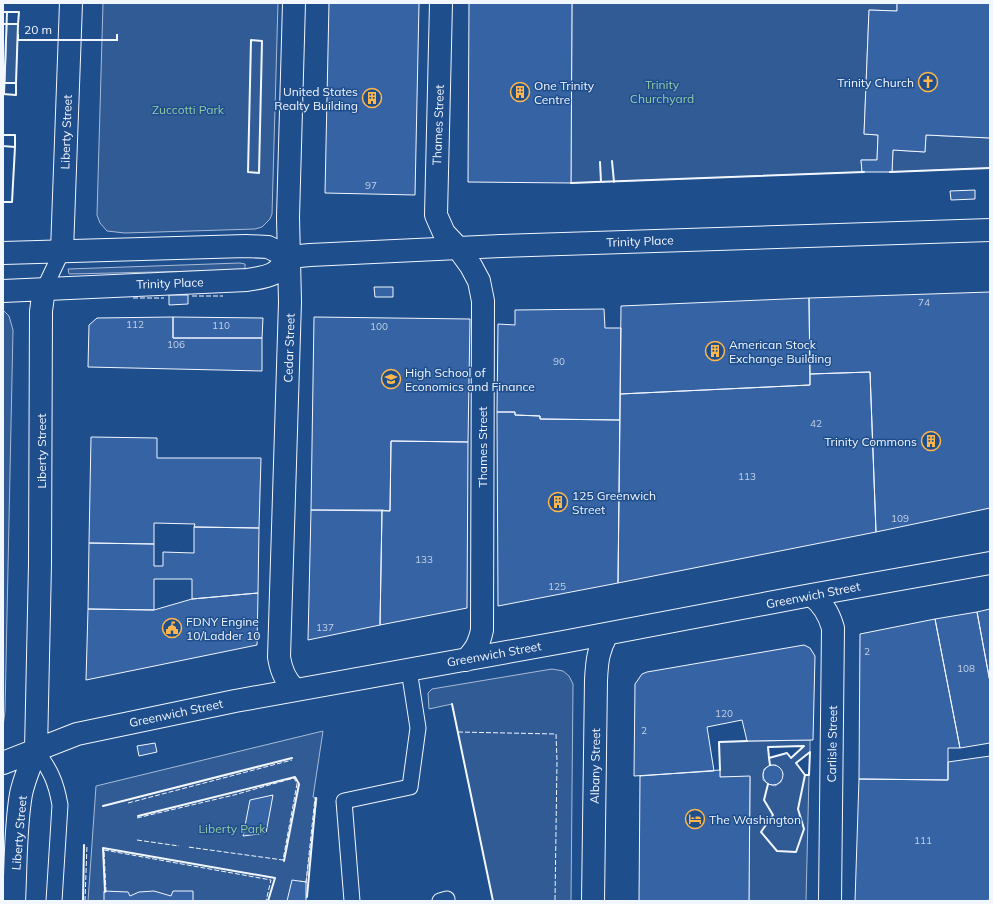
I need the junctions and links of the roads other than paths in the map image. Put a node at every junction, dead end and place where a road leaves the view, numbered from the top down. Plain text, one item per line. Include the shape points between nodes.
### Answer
1 (71, 3) edge
2 (294, 3) edge
3 (441, 3) edge
4 (990, 230) edge
5 (458, 248) junction
6 (62, 251) junction
7 (3, 252) edge
8 (289, 257) junction
9 (44, 289) junction
10 (3, 291) edge
11 (990, 563) edge
12 (811, 595) junction
13 (607, 634) junction
14 (466, 660) junction
15 (409, 670) junction
16 (295, 689) junction
17 (36, 750) junction
18 (3, 763) edge
19 (14, 901) edge
20 (54, 901) edge
21 (352, 901) edge
22 (594, 901) edge
23 (830, 901) edge

1 - 6 street, Liberty Street
2 - 8 street, Cedar Street
3 - 5 street, Thames Street via 436,215 444,233
4 - 5 street, Trinity Place
5 - 8 street, Trinity Place
5 - 14 street, Thames Street via 479,281 483,301 482,630 479,642
6 - 7 street, Trinity Place
6 - 8 street, Trinity Place via 252,246 268,247
6 - 9 lane, Liberty Street
8 - 9 street, Trinity Place via 276,273 247,280
8 - 16 street, Cedar Street via 290,302 279,657 284,677
9 - 10 street, Trinity Place
9 - 17 street, Liberty Street via 41,311
11 - 12 street, Greenwich Street
12 - 13 street, Greenwich Street
12 - 23 street, Carlisle Street via 825,608 833,628
13 - 14 street, Greenwich Street
13 - 22 street, Albany Street via 600,646 596,680
14 - 15 street, Greenwich Street
15 - 16 street, Greenwich Street
15 - 21 lane via 418,728 410,787 344,801
16 - 17 street, Greenwich Street via 77,734
17 - 18 street, Greenwich Street
17 - 19 street, Liberty Street via 26,777 19,813
17 - 20 lane via 52,774 60,805

